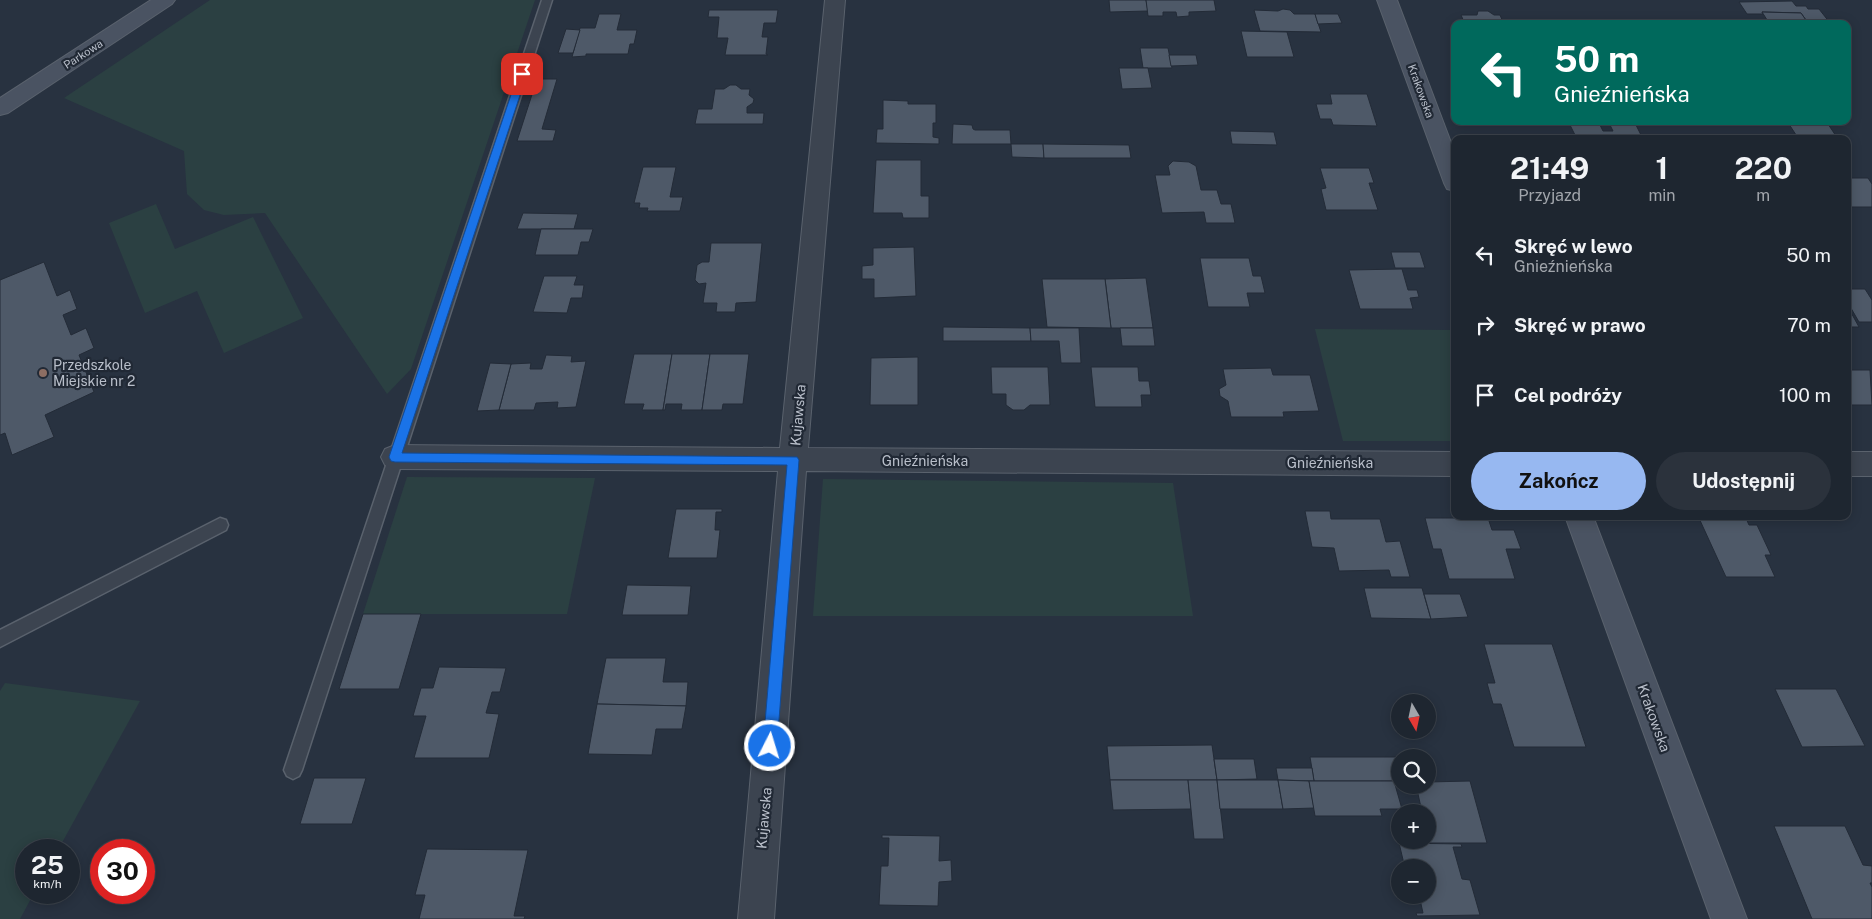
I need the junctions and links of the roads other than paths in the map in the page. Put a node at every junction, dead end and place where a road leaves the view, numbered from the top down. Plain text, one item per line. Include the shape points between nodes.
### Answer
1 (547, 0) edge
2 (835, 0) edge
3 (1387, 0) edge
4 (162, 1) edge
5 (0, 108) edge
6 (1451, 172) edge
7 (395, 457) junction
8 (793, 460) junction
9 (1451, 464) edge
10 (1851, 464) edge
11 (1872, 464) edge
12 (1580, 520) edge
13 (220, 525) dead end
14 (0, 639) edge
15 (292, 770) dead end
16 (756, 919) edge
17 (1729, 919) edge

1 - 7 lane
2 - 8 street, Kujawska
3 - 6 street, Krakowska
4 - 5 street, Parkowa
7 - 8 street, Gnieźnieńska
7 - 15 lane
8 - 9 street, Gnieźnieńska
8 - 16 street, Kujawska
10 - 11 street
12 - 17 street, Krakowska
13 - 14 lane

